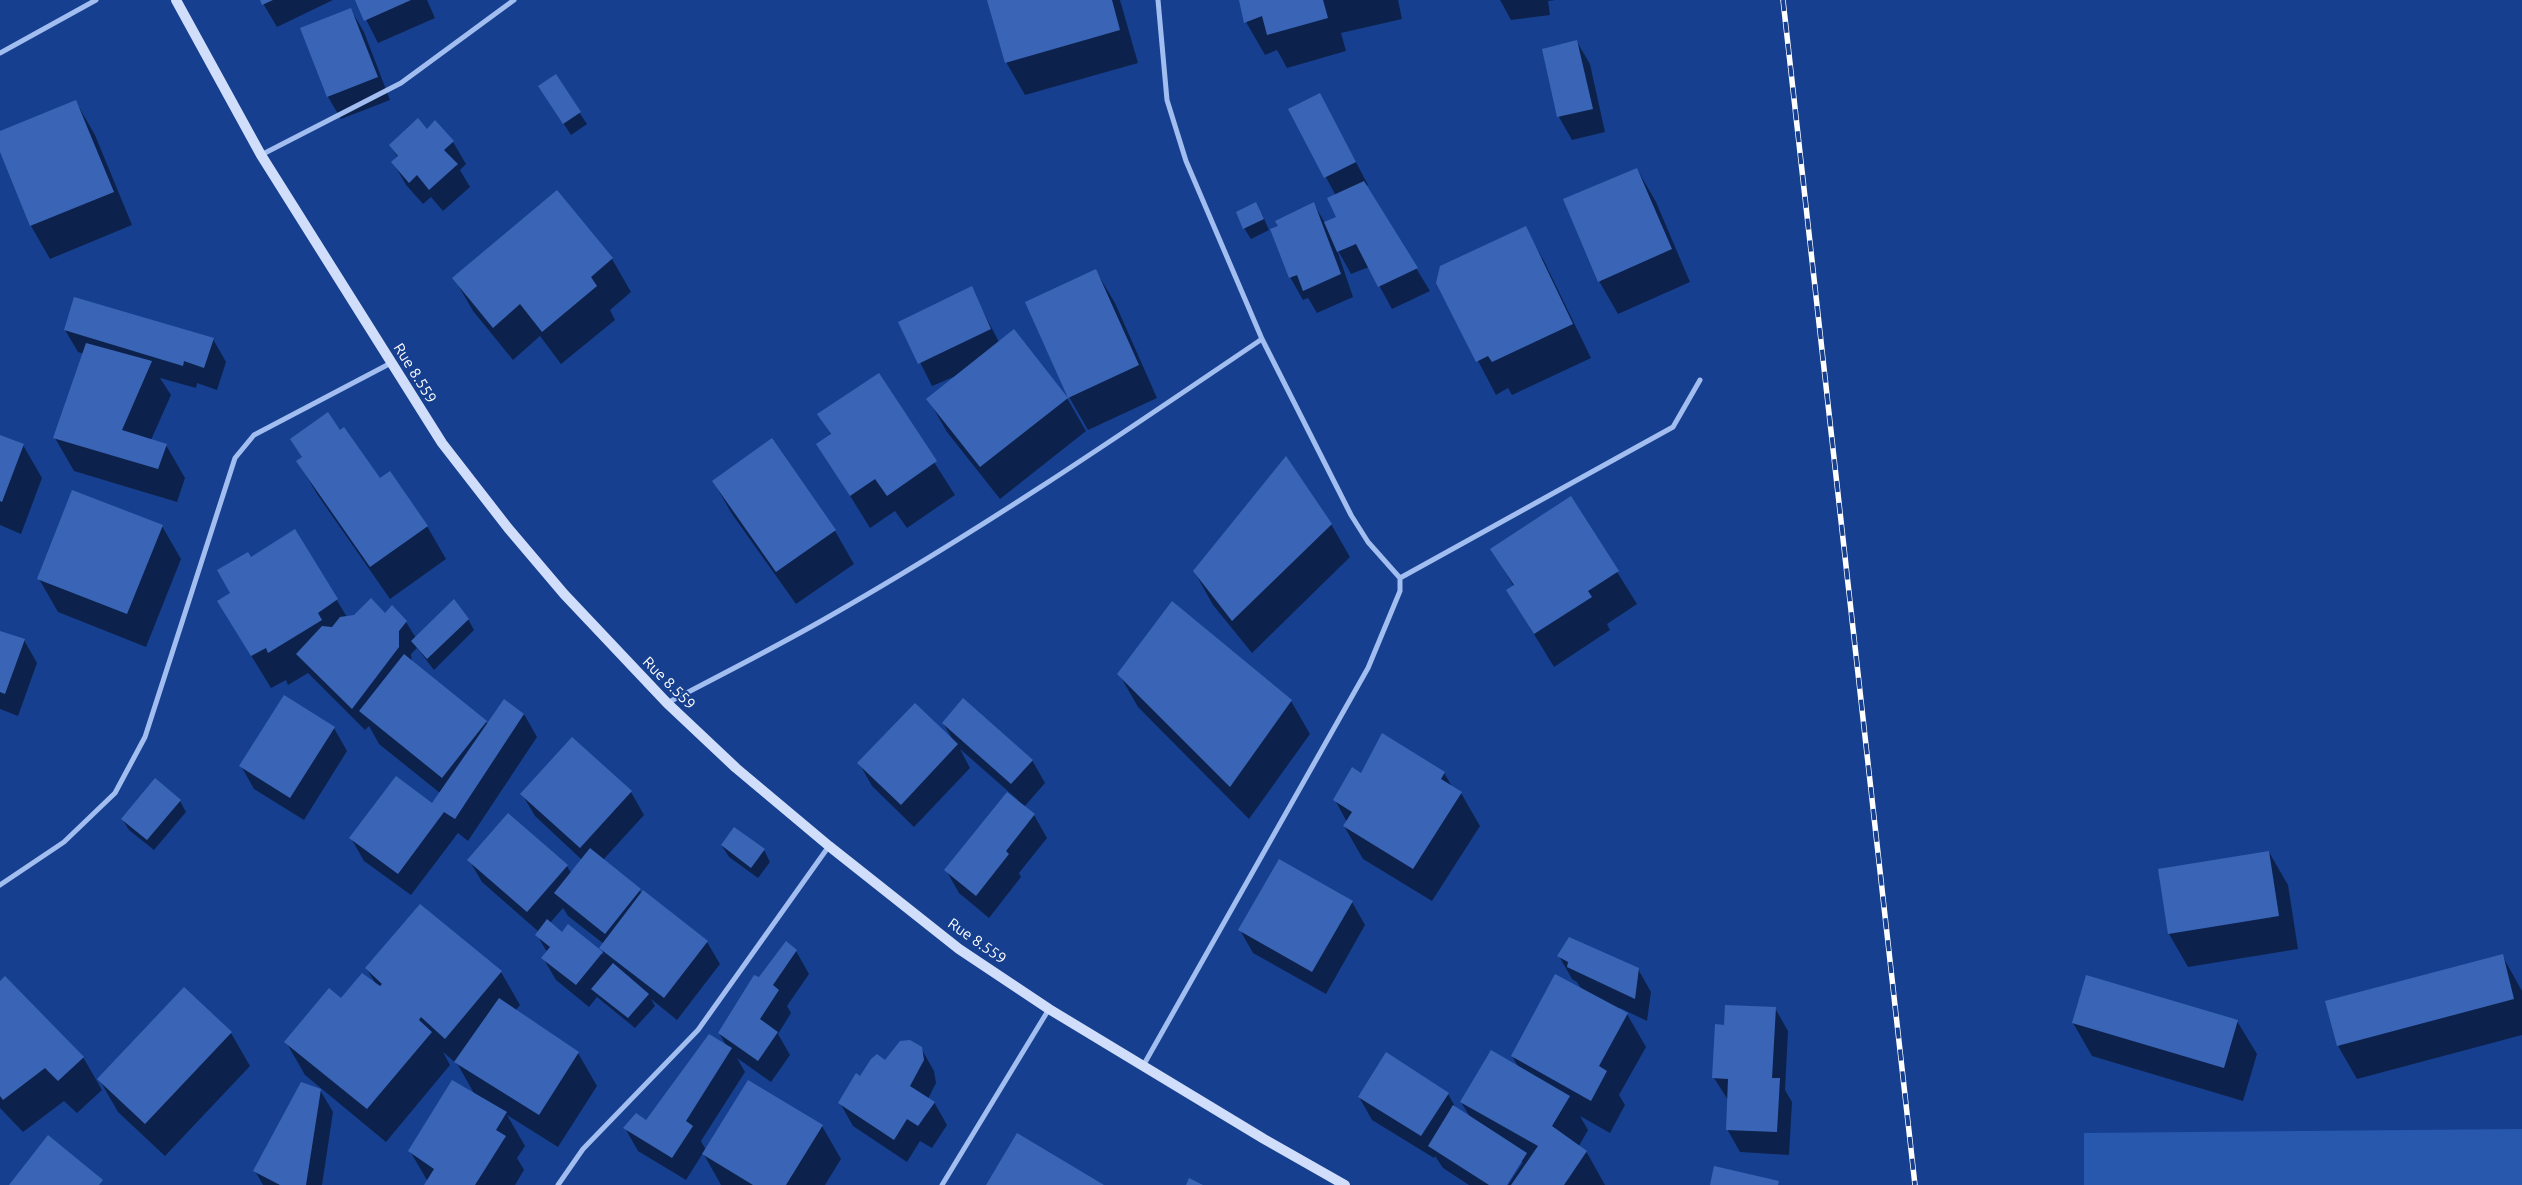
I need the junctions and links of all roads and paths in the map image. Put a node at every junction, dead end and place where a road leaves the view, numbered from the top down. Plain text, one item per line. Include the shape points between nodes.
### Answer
1 (96, 0) edge
2 (176, 0) edge
3 (514, 0) edge
4 (1158, 0) edge
5 (0, 53) edge
6 (261, 155) junction
7 (1262, 339) junction
8 (390, 363) junction
9 (1700, 380) dead end
10 (1400, 578) junction
11 (667, 704) junction
12 (829, 846) junction
13 (0, 884) edge
14 (1049, 1009) junction
15 (1143, 1066) junction
16 (558, 1185) edge
17 (942, 1185) edge
18 (1345, 1185) edge

1 - 5 street
2 - 6 main road, Rue 8.559
3 - 6 street via 401,83
4 - 7 street via 1166,100 1186,161
6 - 8 main road, Rue 8.559
7 - 10 street via 1351,515 1368,542
7 - 11 street via 1087,458 912,568
8 - 11 main road, Rue 8.559 via 442,443 508,528 564,594
8 - 13 street via 254,435 235,458 145,737 116,793 64,842
9 - 10 street via 1673,427
10 - 15 street via 1400,590 1368,668
11 - 12 main road, Rue 8.559 via 736,768
12 - 14 main road, Rue 8.559 via 959,949
12 - 16 street via 698,1030 583,1149
14 - 15 main road, Rue 8.559
14 - 17 street
15 - 18 main road, Rue 8.559

